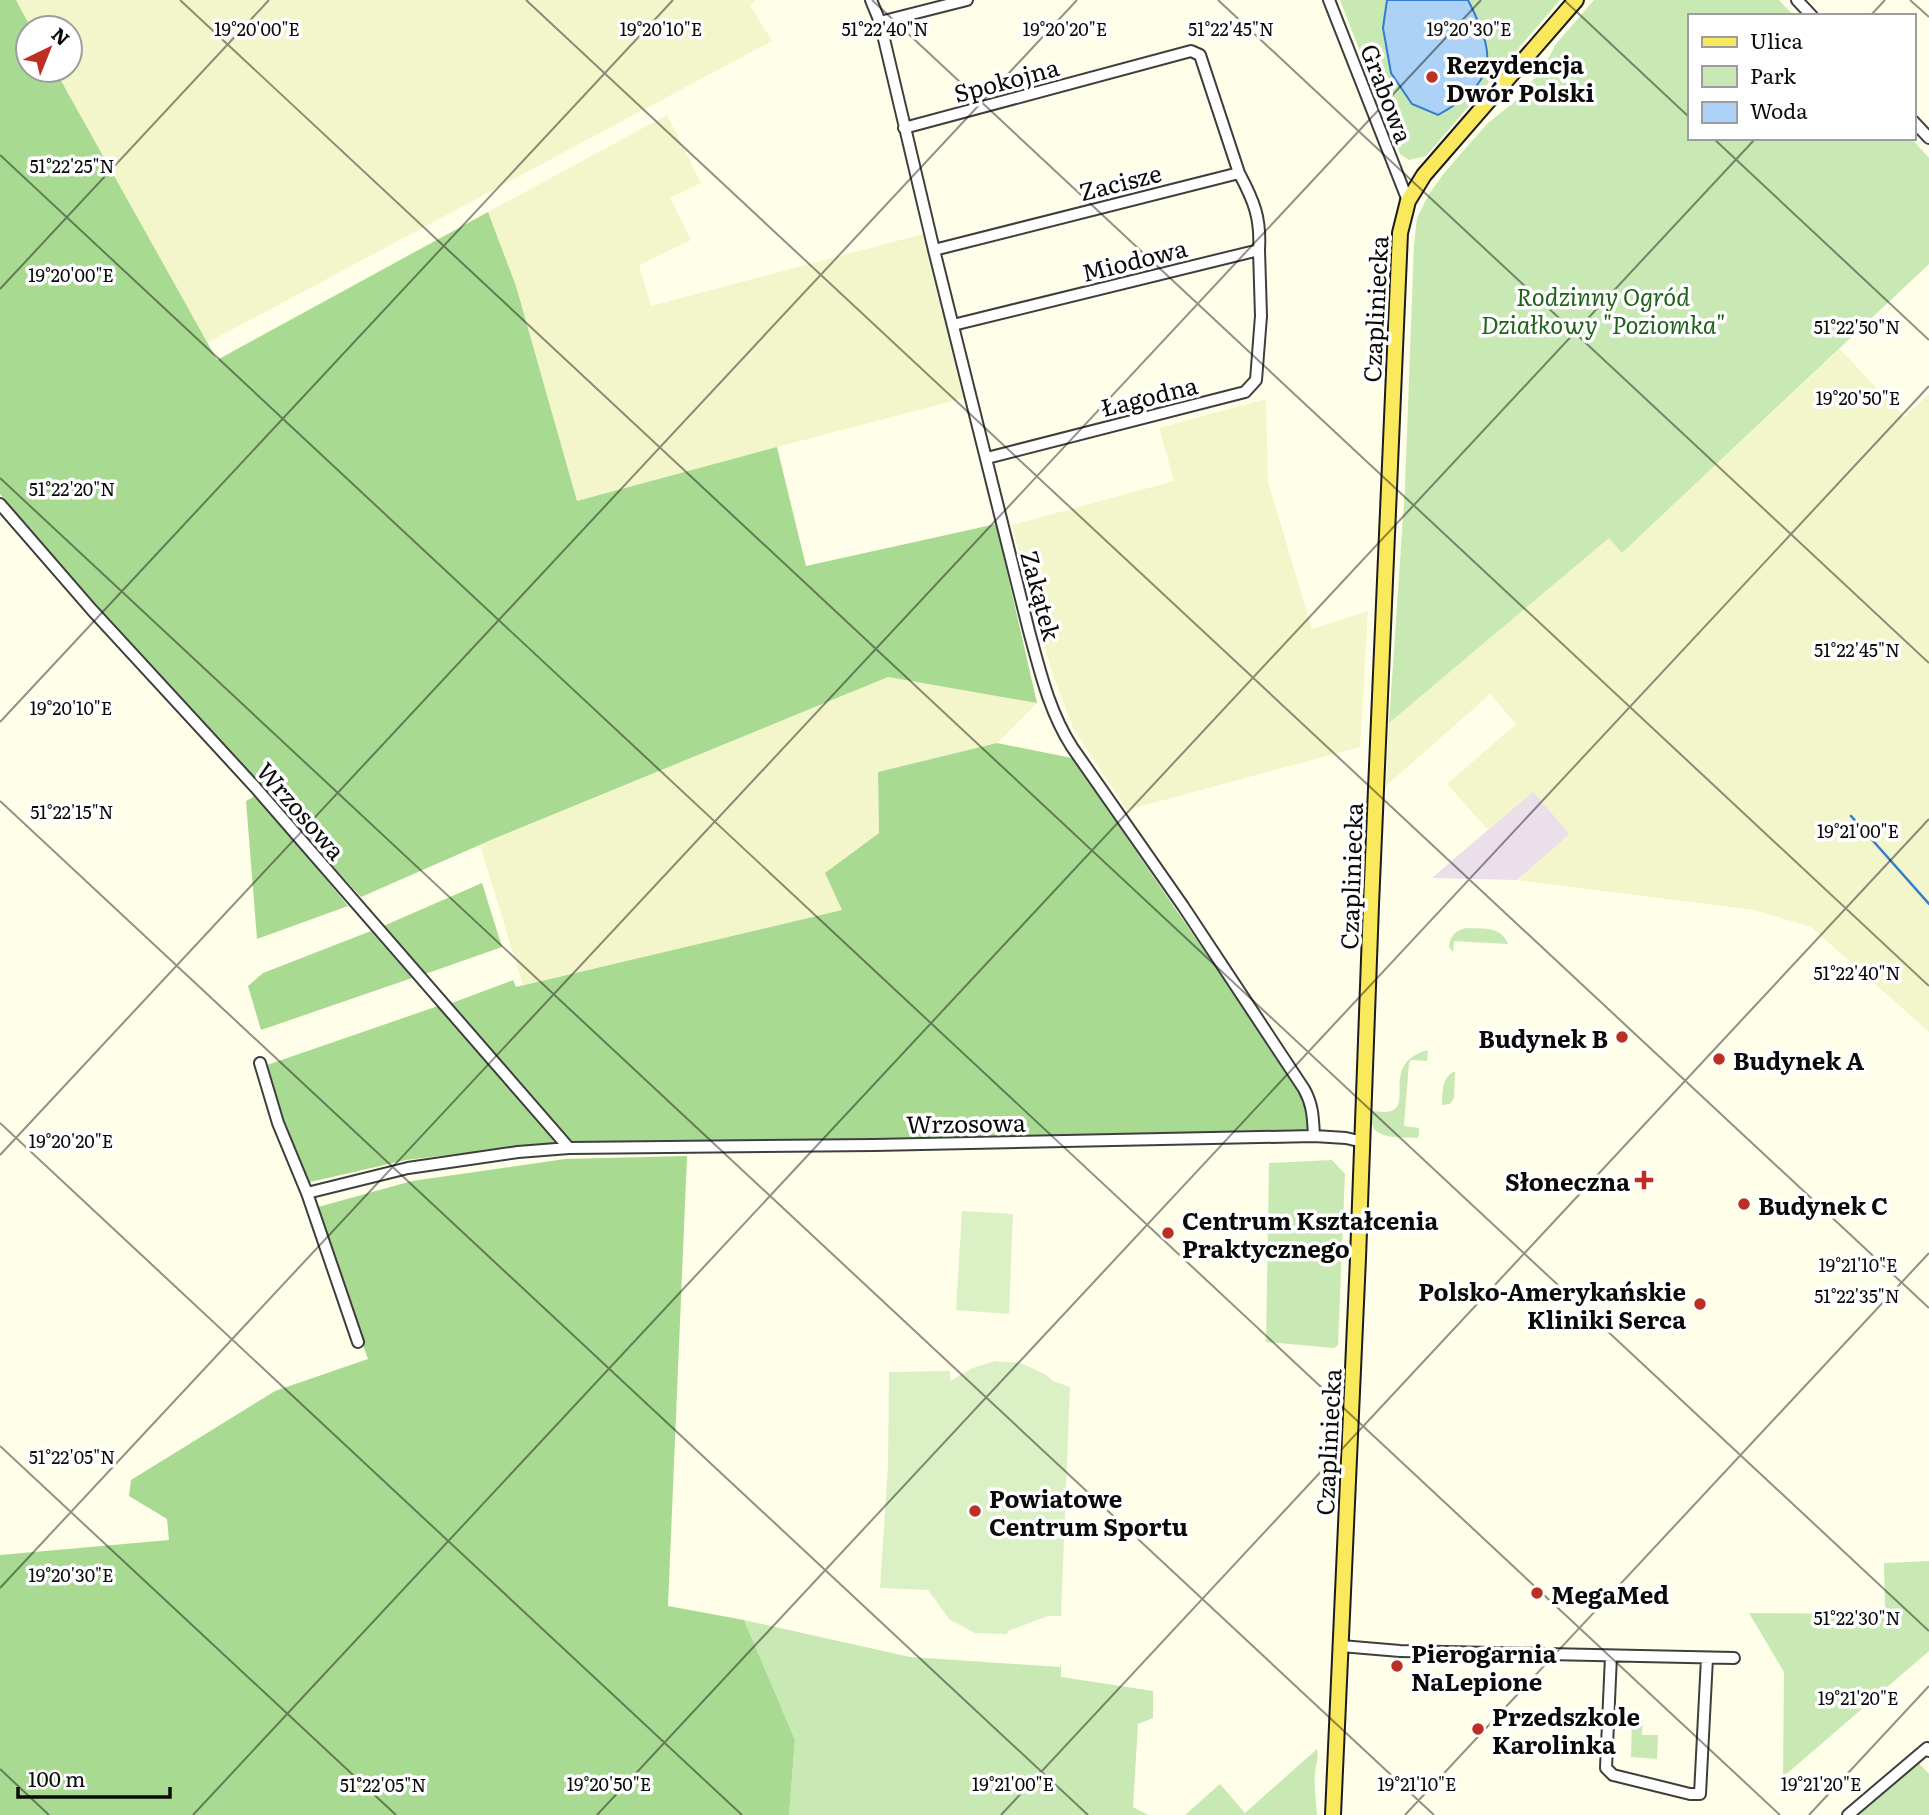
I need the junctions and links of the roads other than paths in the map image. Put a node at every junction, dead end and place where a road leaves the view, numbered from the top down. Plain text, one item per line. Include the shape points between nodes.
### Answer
1 (871, 0) edge
2 (967, 0) edge
3 (1329, 0) edge
4 (1576, 0) edge
5 (1797, 0) edge
6 (1810, 14) edge
7 (880, 22) junction
8 (1915, 123) edge
9 (904, 128) junction
10 (1929, 138) edge
11 (1239, 173) junction
12 (1408, 201) junction
13 (934, 250) junction
14 (1259, 250) junction
15 (954, 325) junction
16 (987, 458) junction
17 (0, 504) edge
18 (260, 1063) dead end
19 (1314, 1136) junction
20 (1363, 1142) junction
21 (569, 1148) junction
22 (307, 1193) junction
23 (358, 1342) dead end
24 (1341, 1646) junction
25 (1611, 1656) junction
26 (1707, 1658) junction
27 (1734, 1658) dead end
28 (1928, 1749) edge
29 (1333, 1815) edge
30 (1848, 1815) edge

1 - 7 street, Zakątek
2 - 7 street
3 - 12 street, Grabowa
4 - 12 main road, Czapliniecka via 1430,167
5 - 6 street
7 - 9 street, Zakątek
8 - 10 street
9 - 11 street, Spokojna via 1191,51 1200,55
9 - 13 street, Zakątek
11 - 13 street, Zacisze
11 - 14 street via 1258,214
12 - 20 main road, Czapliniecka via 1399,233
13 - 15 street, Zakątek
14 - 15 street, Miodowa
14 - 16 street, Łagodna via 1261,316 1256,380 1245,392
15 - 16 street, Zakątek
16 - 19 street, Zakątek via 1038,665 1058,723 1304,1090 1313,1110
17 - 21 street, Wrzosowa via 255,787
18 - 22 street
19 - 20 street, Wrzosowa
19 - 21 street, Wrzosowa
20 - 24 main road, Czapliniecka
21 - 22 street, Wrzosowa via 408,1168
22 - 23 street
24 - 25 street
24 - 29 main road, Czapliniecka
25 - 26 street
25 - 26 street via 1606,1768 1613,1775 1690,1794 1700,1794
26 - 27 street
28 - 30 street

